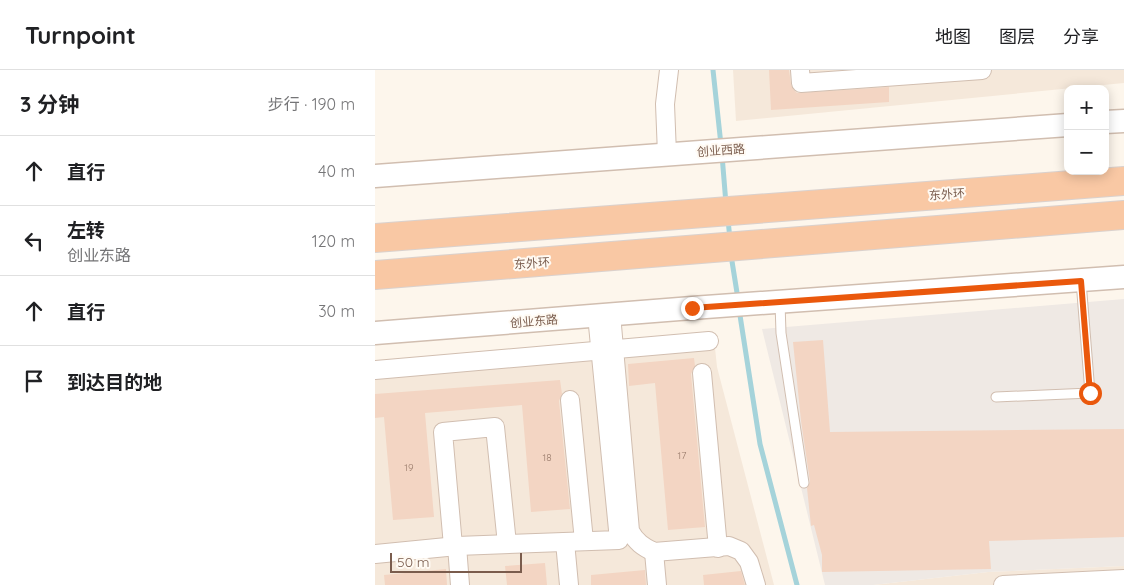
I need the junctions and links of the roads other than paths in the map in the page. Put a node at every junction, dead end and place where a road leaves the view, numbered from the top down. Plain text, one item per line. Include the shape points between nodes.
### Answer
1 (669, 70) edge
2 (800, 70) edge
3 (982, 70) edge
4 (902, 73) edge
5 (1124, 121) edge
6 (1109, 122) edge
7 (1064, 125) edge
8 (667, 154) junction
9 (375, 176) edge
10 (1124, 181) edge
11 (1124, 215) edge
12 (375, 238) edge
13 (375, 275) edge
14 (1124, 277) edge
15 (1081, 281) junction
16 (778, 302) junction
17 (604, 315) junction
18 (375, 333) edge
19 (709, 341) dead end
20 (607, 350) junction
21 (375, 370) edge
22 (702, 373) dead end
23 (996, 397) dead end
24 (570, 400) dead end
25 (804, 483) dead end
26 (627, 540) junction
27 (584, 541) junction
28 (565, 542) junction
29 (507, 544) junction
30 (455, 546) junction
31 (718, 548) junction
32 (654, 552) junction
33 (375, 554) edge
34 (1124, 579) edge
35 (1103, 582) edge
36 (1052, 584) edge
37 (461, 585) edge
38 (569, 585) edge
39 (657, 585) edge
40 (756, 585) edge
41 (1003, 585) edge

1 - 8 street via 665,104
2 - 4 street via 801,83
3 - 4 street
5 - 6 street
7 - 8 street, 创业西路
8 - 9 street, 创业西路
10 - 12 highway, 东外环
11 - 13 highway, 东外环
14 - 15 street
15 - 16 street
15 - 23 lane via 1090,393
16 - 17 street, 创业东路
16 - 25 lane
17 - 18 street, 创业东路
17 - 20 street
19 - 20 street
20 - 21 street
20 - 26 street via 630,531
22 - 31 street
24 - 27 street
26 - 27 street
26 - 32 street
27 - 28 street
28 - 29 street
28 - 38 street
29 - 30 street
29 - 30 street via 495,427 443,432
30 - 33 street
30 - 37 street
31 - 32 street
31 - 40 street via 729,546 741,551 749,562
32 - 39 street
34 - 35 street
35 - 36 street
36 - 41 street

